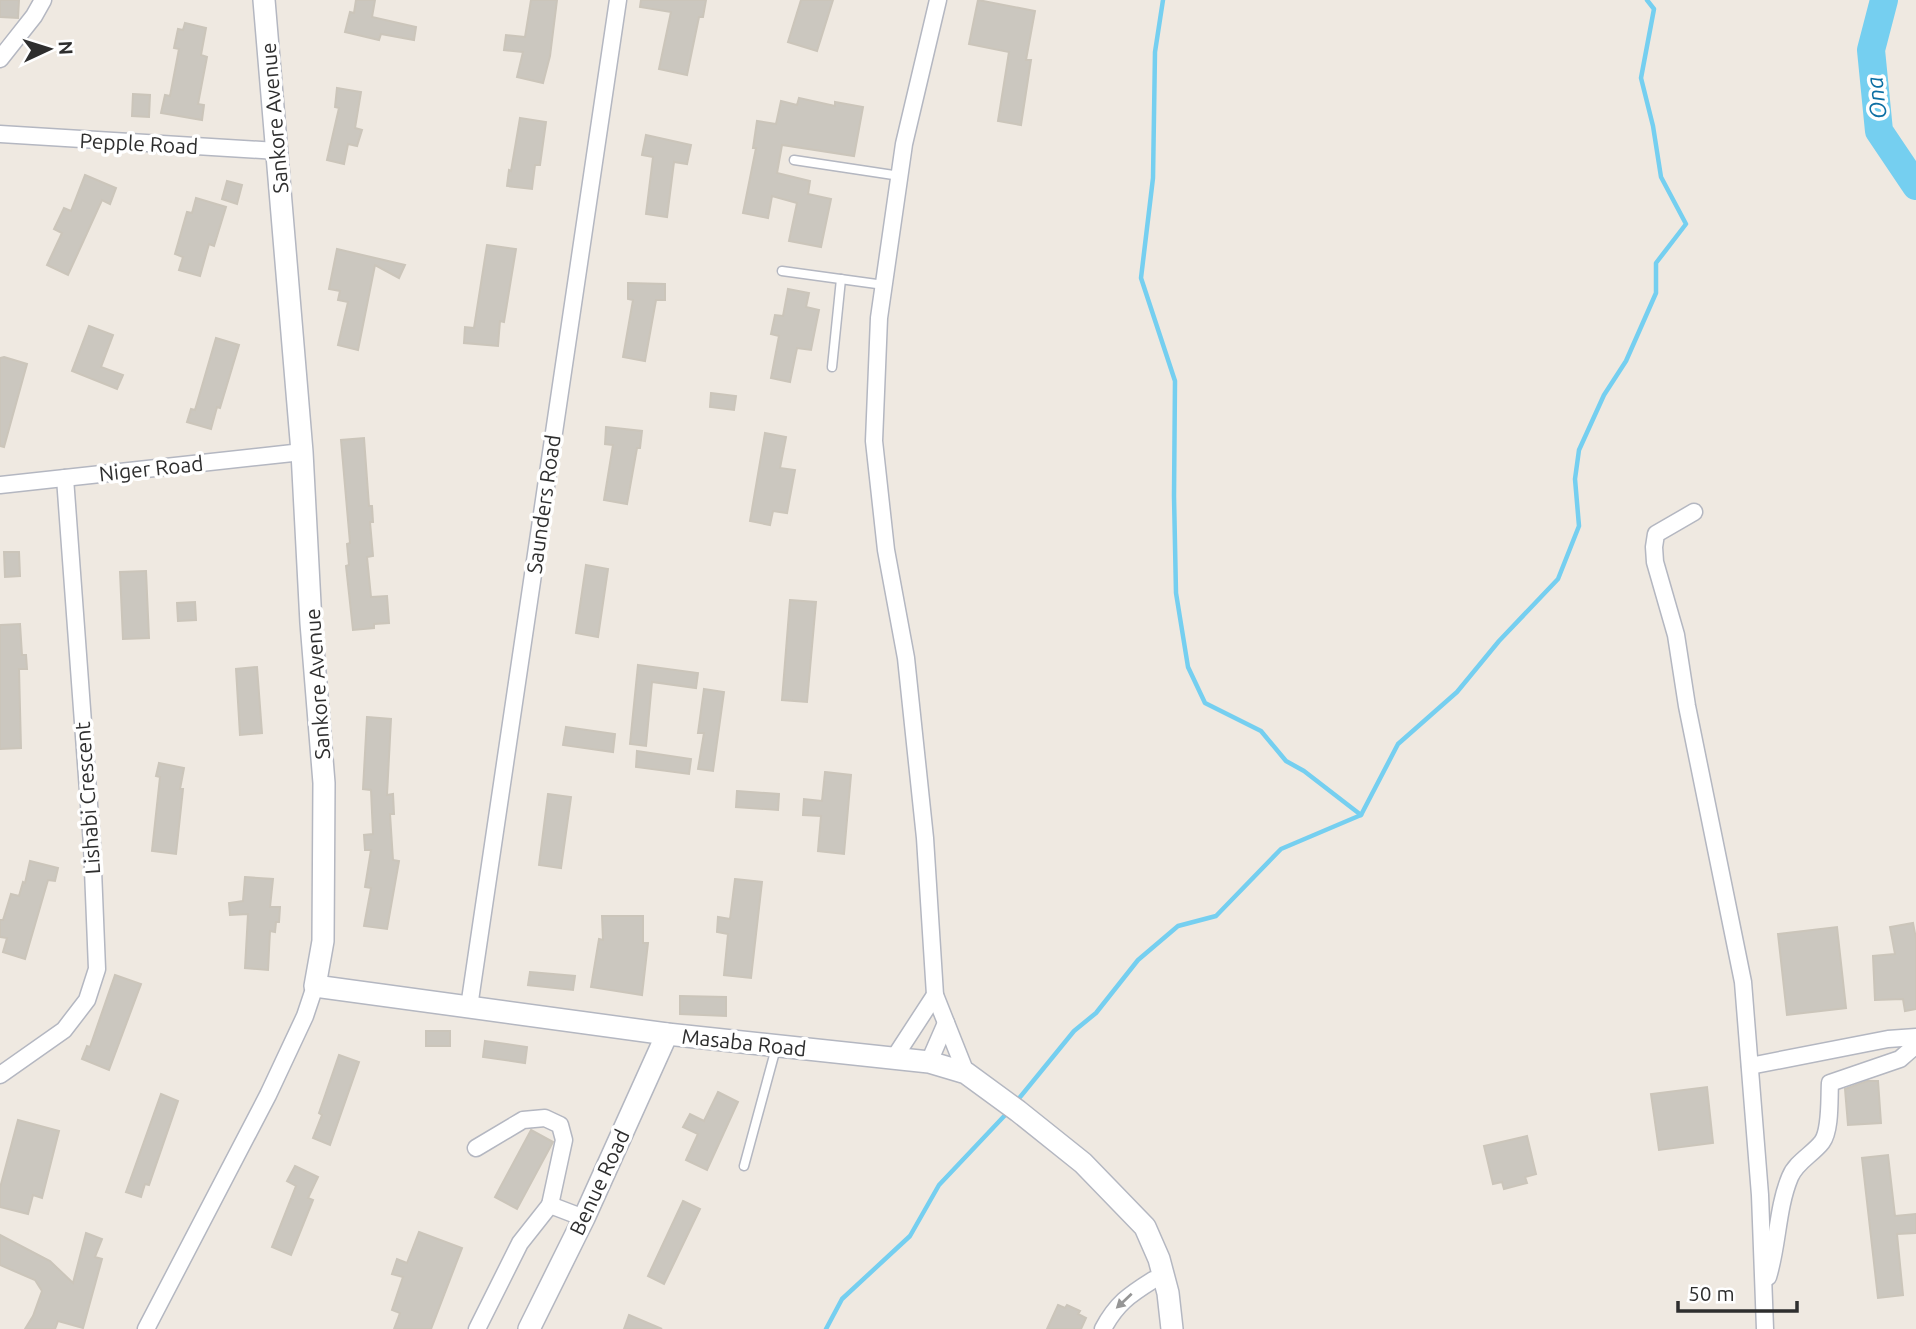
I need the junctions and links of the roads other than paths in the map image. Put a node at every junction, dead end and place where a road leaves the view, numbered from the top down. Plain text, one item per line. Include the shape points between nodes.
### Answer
1 (43, 0) edge
2 (264, 0) edge
3 (618, 0) edge
4 (939, 0) edge
5 (0, 59) edge
6 (0, 134) edge
7 (277, 151) junction
8 (794, 160) dead end
9 (900, 176) junction
10 (782, 271) dead end
11 (841, 279) junction
12 (884, 285) junction
13 (832, 367) dead end
14 (302, 452) junction
15 (65, 478) junction
16 (0, 485) edge
17 (1693, 512) dead end
18 (315, 986) junction
19 (935, 995) junction
20 (469, 1007) junction
21 (946, 1023) junction
22 (667, 1034) junction
23 (1916, 1037) edge
24 (777, 1045) junction
25 (1916, 1045) edge
26 (894, 1058) junction
27 (929, 1062) junction
28 (1750, 1066) junction
29 (966, 1073) junction
30 (0, 1075) edge
31 (475, 1148) dead end
32 (744, 1166) dead end
33 (550, 1205) junction
34 (1124, 1206) junction
35 (584, 1218) junction
36 (1153, 1280) junction
37 (1764, 1290) junction
38 (146, 1329) edge
39 (477, 1329) edge
40 (529, 1329) edge
41 (1103, 1329) edge
42 (1161, 1329) edge
43 (1172, 1329) edge
44 (1765, 1329) edge

1 - 5 street
2 - 7 street, Sankore Avenue
3 - 20 street, Saunders Road
4 - 9 street
6 - 7 street, Pepple Road
7 - 14 street, Sankore Avenue
8 - 9 lane
9 - 12 street
10 - 11 lane
11 - 12 lane
11 - 13 lane
12 - 19 street via 878,318 874,441 886,550 906,658
14 - 15 street, Niger Road
14 - 18 street, Sankore Avenue via 324,783 323,941
15 - 16 street, Niger Road
15 - 30 street, Lishabi Crescent via 97,969 88,1000 65,1030
17 - 28 street via 1656,534 1654,555 1676,635 1740,968
18 - 20 street, Masaba Road
18 - 38 street, Sankore Avenue via 268,1095
19 - 21 street
19 - 26 street
20 - 22 street, Masaba Road
21 - 27 street
21 - 29 street
22 - 24 street, Masaba Road
22 - 35 street, Benue Road
23 - 28 street
24 - 26 street, Masaba Road
24 - 32 lane
25 - 37 street via 1900,1059 1830,1083 1827,1133 1791,1174
26 - 27 street, Masaba Road
27 - 29 street, Masaba Road
28 - 37 street
29 - 34 street, Masaba Road via 1083,1163
31 - 33 street via 523,1120 545,1118 560,1125 564,1140
33 - 35 street
33 - 39 street via 520,1243
34 - 36 street
34 - 43 street, Masaba Road via 1145,1227 1159,1259
35 - 40 street, Benue Road
36 -> 41 street via 1124,1299
36 - 42 street
37 - 44 street

